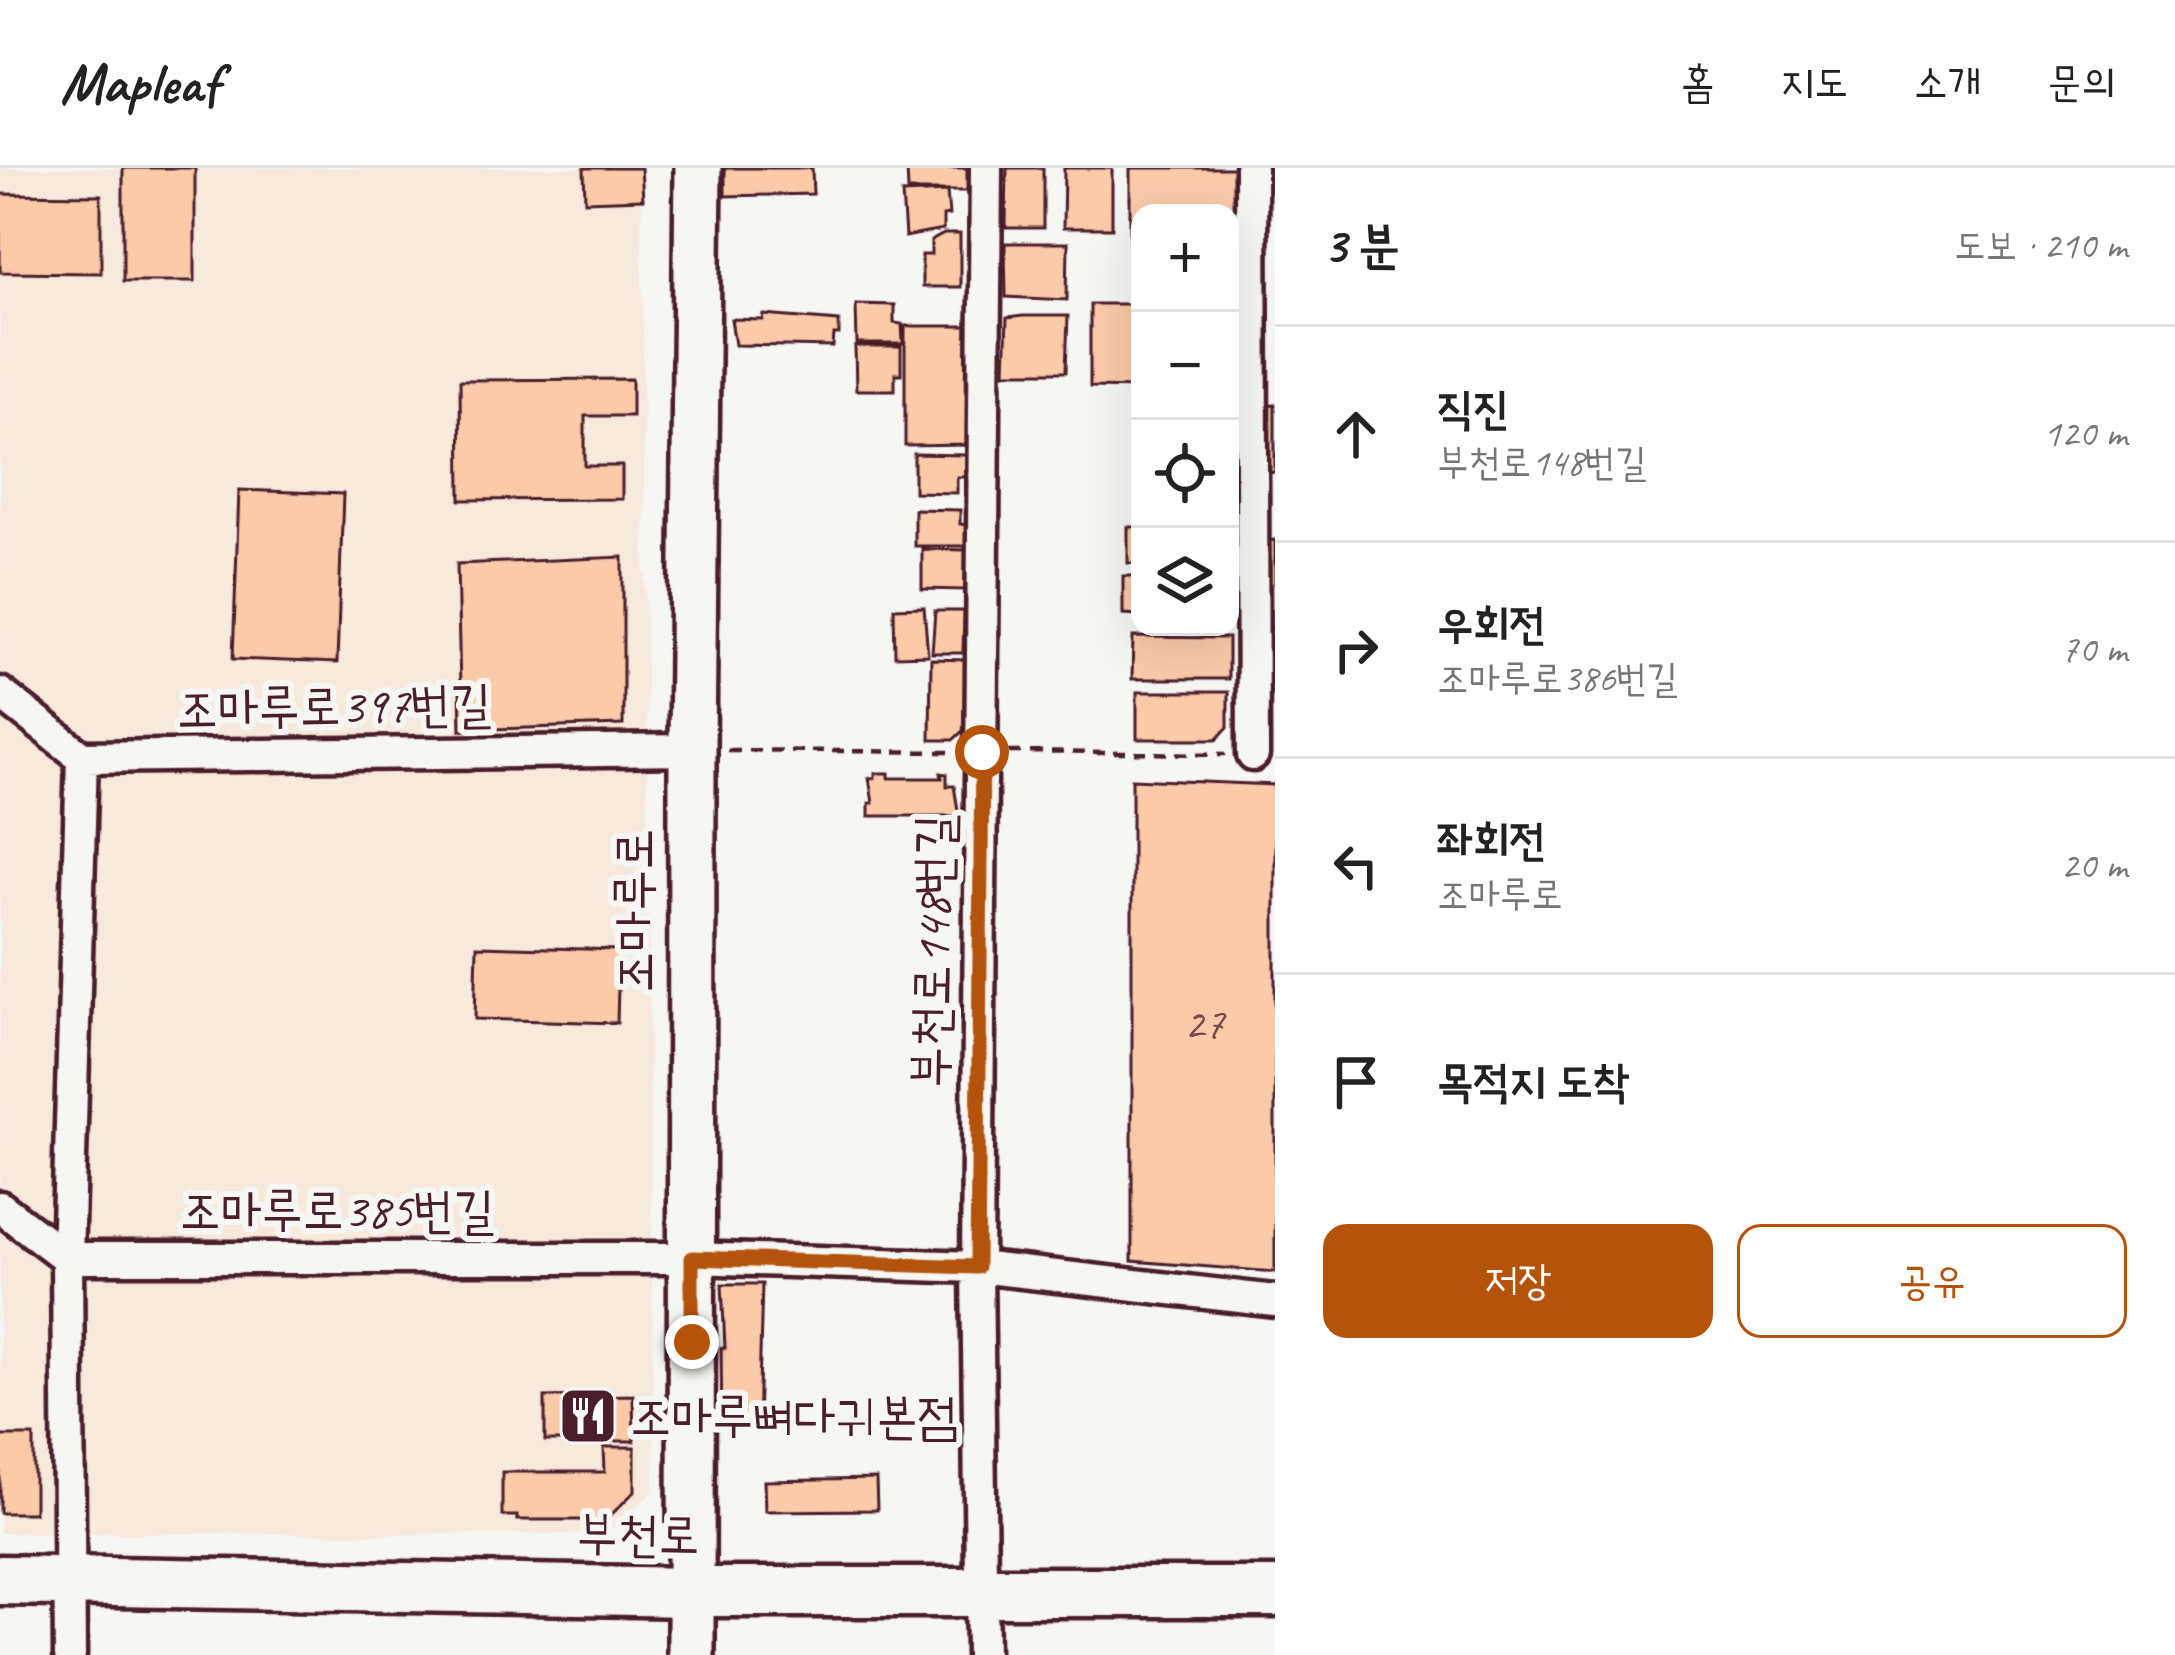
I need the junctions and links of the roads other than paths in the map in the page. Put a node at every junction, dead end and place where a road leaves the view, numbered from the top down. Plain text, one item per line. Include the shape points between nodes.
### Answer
1 (698, 168) edge
2 (986, 168) edge
3 (1251, 168) edge
4 (0, 692) edge
5 (692, 750) junction
6 (1253, 754) dead end
7 (82, 757) junction
8 (0, 1207) edge
9 (67, 1258) junction
10 (692, 1258) junction
11 (977, 1267) junction
12 (1275, 1301) edge
13 (0, 1580) edge
14 (69, 1581) junction
15 (692, 1592) junction
16 (981, 1592) junction
17 (1275, 1592) edge
18 (70, 1655) edge
19 (691, 1655) edge
20 (982, 1655) edge

1 - 5 street, 조마루로
2 - 11 street, 부천로148번길
3 - 6 street
4 - 7 street
5 - 7 street, 조마루로397번길
5 - 10 street, 조마루로
7 - 9 street
8 - 9 street
9 - 10 street, 조마루로385번길
9 - 14 street
10 - 11 street, 조마루로385번길
10 - 15 street, 조마루로
11 - 12 street, 조마루로385번길
11 - 16 street, 부천로148번길
13 - 14 main road, 부천로
14 - 15 main road, 부천로
14 - 18 street
15 - 16 main road, 부천로
15 - 19 street, 조마루로
16 - 17 main road, 부천로
16 - 20 street, 부천로148번길

